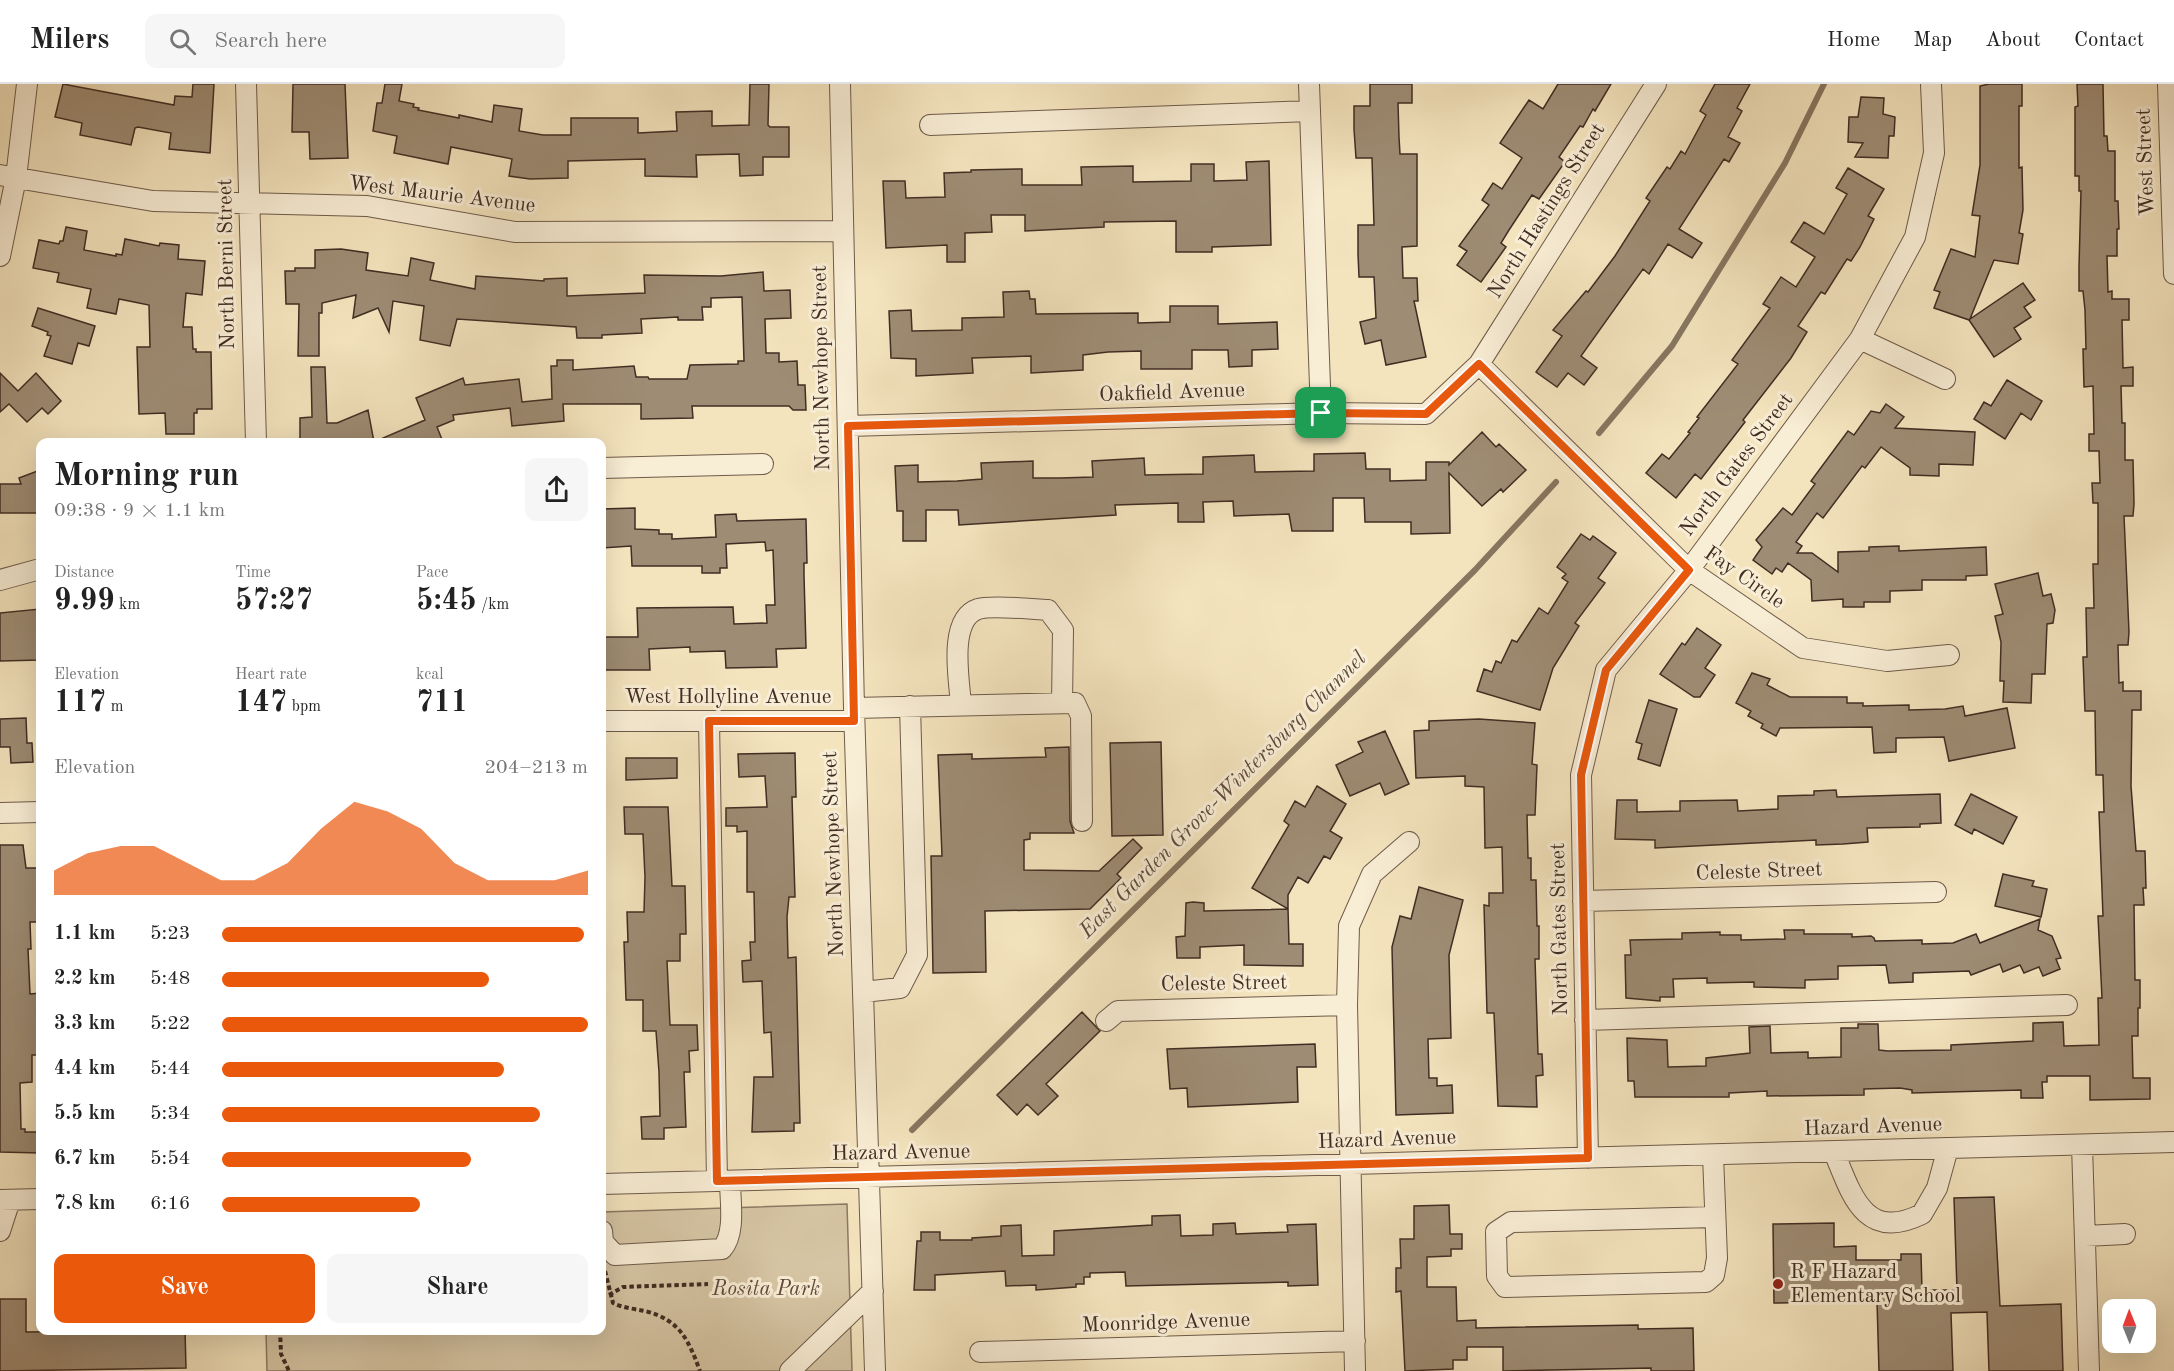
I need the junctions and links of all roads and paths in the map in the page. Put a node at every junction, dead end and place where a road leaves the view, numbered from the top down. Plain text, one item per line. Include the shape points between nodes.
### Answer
1 (27, 84) edge
2 (246, 84) edge
3 (840, 84) edge
4 (1309, 84) edge
5 (1656, 84) edge
6 (1931, 84) edge
7 (2168, 84) edge
8 (1310, 111) junction
9 (930, 125) dead end
10 (8, 177) edge
11 (250, 203) junction
12 (843, 231) junction
13 (0, 256) edge
14 (2174, 274) edge
15 (1860, 339) junction
16 (1479, 364) junction
17 (1945, 379) dead end
18 (1321, 413) junction
19 (848, 426) junction
20 (256, 438) edge
21 (763, 464) dead end
22 (606, 468) edge
23 (36, 570) edge
24 (1689, 570) junction
25 (0, 580) edge
26 (1948, 655) dead end
27 (1062, 703) junction
28 (961, 704) junction
29 (910, 706) junction
30 (854, 714) junction
31 (606, 721) edge
32 (709, 721) junction
33 (36, 812) edge
34 (0, 813) edge
35 (1082, 820) dead end
36 (1408, 842) dead end
37 (1936, 892) dead end
38 (1583, 901) junction
39 (863, 992) junction
40 (1347, 1005) junction
41 (2067, 1005) dead end
42 (1585, 1020) junction
43 (1106, 1021) dead end
44 (2174, 1142) edge
45 (2082, 1145) junction
46 (1948, 1148) junction
47 (1834, 1152) junction
48 (1713, 1155) junction
49 (1588, 1158) junction
50 (1352, 1166) junction
51 (869, 1178) junction
52 (724, 1181) junction
53 (606, 1184) edge
54 (36, 1199) edge
55 (5, 1200) edge
56 (1715, 1217) junction
57 (0, 1230) edge
58 (2125, 1234) dead end
59 (2085, 1236) junction
60 (606, 1245) edge
61 (606, 1276) edge
62 (708, 1284) dead end
63 (873, 1291) junction
64 (609, 1295) junction
65 (280, 1335) edge
66 (1355, 1341) junction
67 (980, 1352) dead end
68 (289, 1371) edge
69 (700, 1371) edge
70 (790, 1371) edge
71 (875, 1371) edge
72 (1355, 1371) edge
73 (2089, 1371) edge

1 - 10 street
2 - 11 street, North Berni Street
3 - 12 street, North Newhope Street
4 - 8 street
5 - 16 street, North Hastings Street
6 - 15 street, North Gates Street via 1934,153 1915,237
7 - 14 street, West Street
8 - 9 street
8 - 18 street
10 - 11 street, West Maurie Avenue via 153,201
10 - 13 street
11 - 12 street, West Maurie Avenue via 367,206 515,232
11 - 20 street, North Berni Street
12 - 19 street, North Newhope Street
15 - 17 street
15 - 24 street, North Gates Street
16 - 18 street, Oakfield Avenue via 1426,414
16 - 24 street, Fay Circle
18 - 19 street, Oakfield Avenue
19 - 30 street, North Newhope Street
21 - 22 street
23 - 25 street
24 - 26 street, Fay Circle via 1803,648 1887,661
24 - 38 street, North Gates Street via 1606,670 1581,775
27 - 28 street, West Hollyline Avenue
27 - 28 street via 1063,630 1057,618 1048,610 978,608 966,618 958,634
27 - 35 street via 1075,703 1081,716
28 - 29 street, West Hollyline Avenue
29 - 30 street, West Hollyline Avenue
29 - 39 street via 917,955 900,988
30 - 32 street, West Hollyline Avenue
30 - 39 street, North Newhope Street
31 - 32 street, West Hollyline Avenue
32 - 52 street
33 - 34 street
36 - 40 street via 1372,874 1349,926
37 - 38 street, Celeste Street
38 - 42 street, North Gates Street
39 - 51 street, North Newhope Street
40 - 43 street, Celeste Street via 1118,1011
40 - 50 street
41 - 42 street
42 - 49 street, North Gates Street
44 - 45 street, Hazard Avenue
45 - 46 street, Hazard Avenue
45 - 59 street
46 - 47 street, Hazard Avenue
46 - 47 street via 1937,1188 1922,1214 1895,1223 1871,1218 1861,1209
47 - 48 street, Hazard Avenue
48 - 49 street, Hazard Avenue
48 - 56 street
49 - 50 street, Hazard Avenue
50 - 51 street, Hazard Avenue
50 - 66 street
51 - 52 street, Hazard Avenue
51 - 63 street, North Newhope Street
52 - 53 street, Hazard Avenue
52 - 60 street via 729,1230 722,1249 615,1254
54 - 55 street
55 - 57 street
56 - 56 street via 1511,1222 1496,1232 1497,1276 1505,1287 1706,1282 1714,1275 1717,1258
58 - 59 street
59 - 73 street
61 - 64 path
62 - 64 path via 623,1287
63 - 70 street
63 - 71 street, North Newhope Street
64 - 69 path via 618,1306 674,1323
65 - 68 path via 281,1354
66 - 67 street, Moonridge Avenue
66 - 72 street

